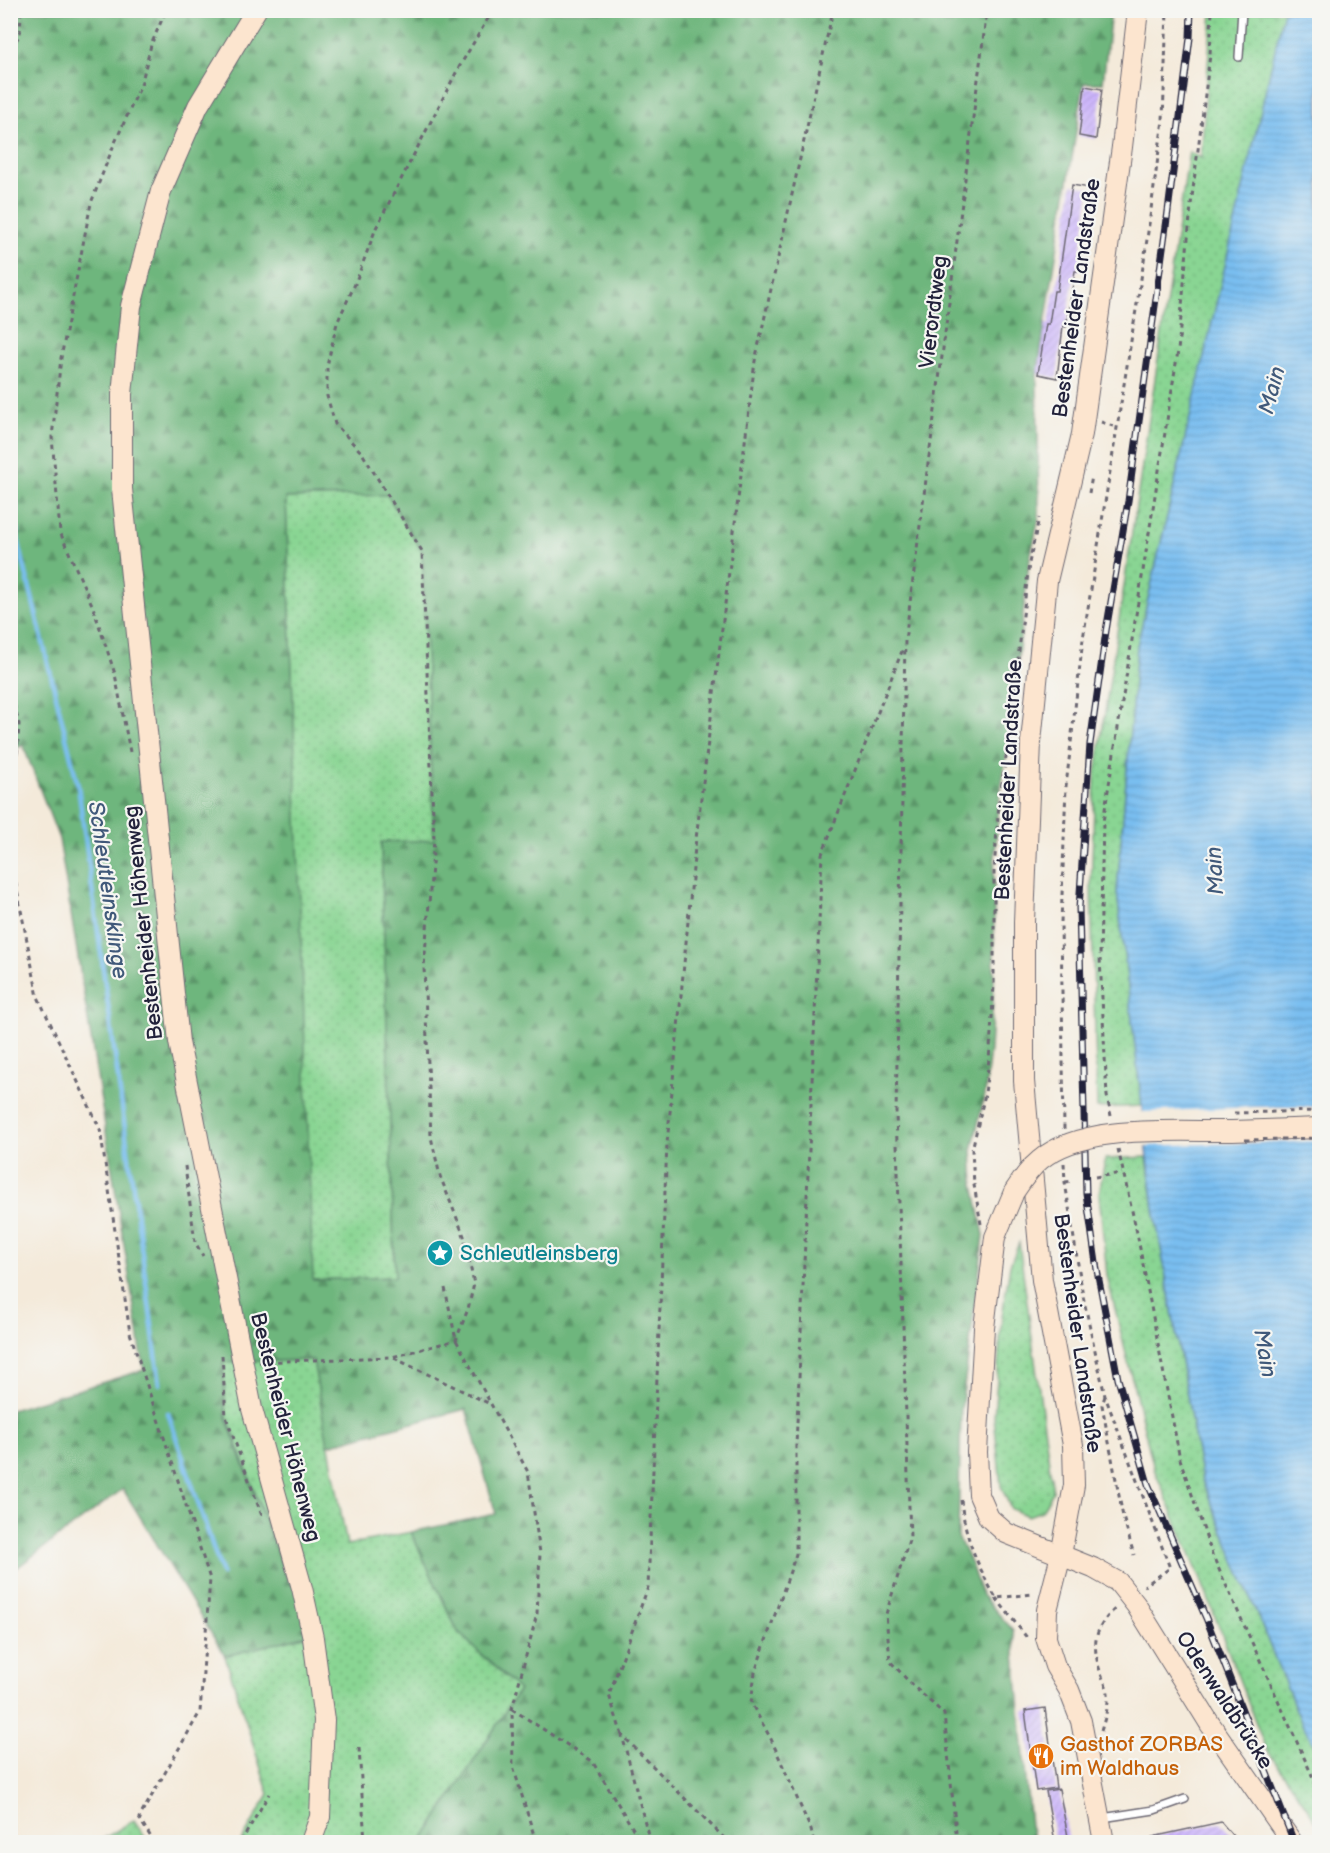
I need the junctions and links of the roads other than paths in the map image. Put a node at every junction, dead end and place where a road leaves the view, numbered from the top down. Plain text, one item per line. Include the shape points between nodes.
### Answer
1 (256, 10) edge
2 (1138, 10) edge
3 (1242, 10) edge
4 (1239, 57) dead end
5 (1320, 1128) edge
6 (1061, 1556) junction
7 (1185, 1798) dead end
8 (1099, 1818) junction
9 (311, 1842) edge
10 (1104, 1842) edge
11 (1292, 1842) edge

1 - 9 main road, Bestenheider Höhenweg via 198,106 161,191 131,306 122,394 122,489 179,1042 252,1409 313,1638 324,1720 320,1817
2 - 6 main road, Bestenheider Landstraße via 1082,434 1047,580 1031,742 1023,1081 1042,1280 1073,1445 1074,1485
3 - 4 lane
5 - 6 main road, bridge via 1101,1135 1075,1142 1041,1159 1014,1192 995,1237 980,1384 979,1495 989,1518 1006,1533
6 - 8 main road, Bestenheider Landstraße via 1047,1610 1046,1638 1054,1666 1081,1721
6 - 11 main road, Odenwaldbrücke, bridge via 1118,1582
7 - 8 lane via 1154,1810
8 - 10 main road, Bestenheider Landstraße

